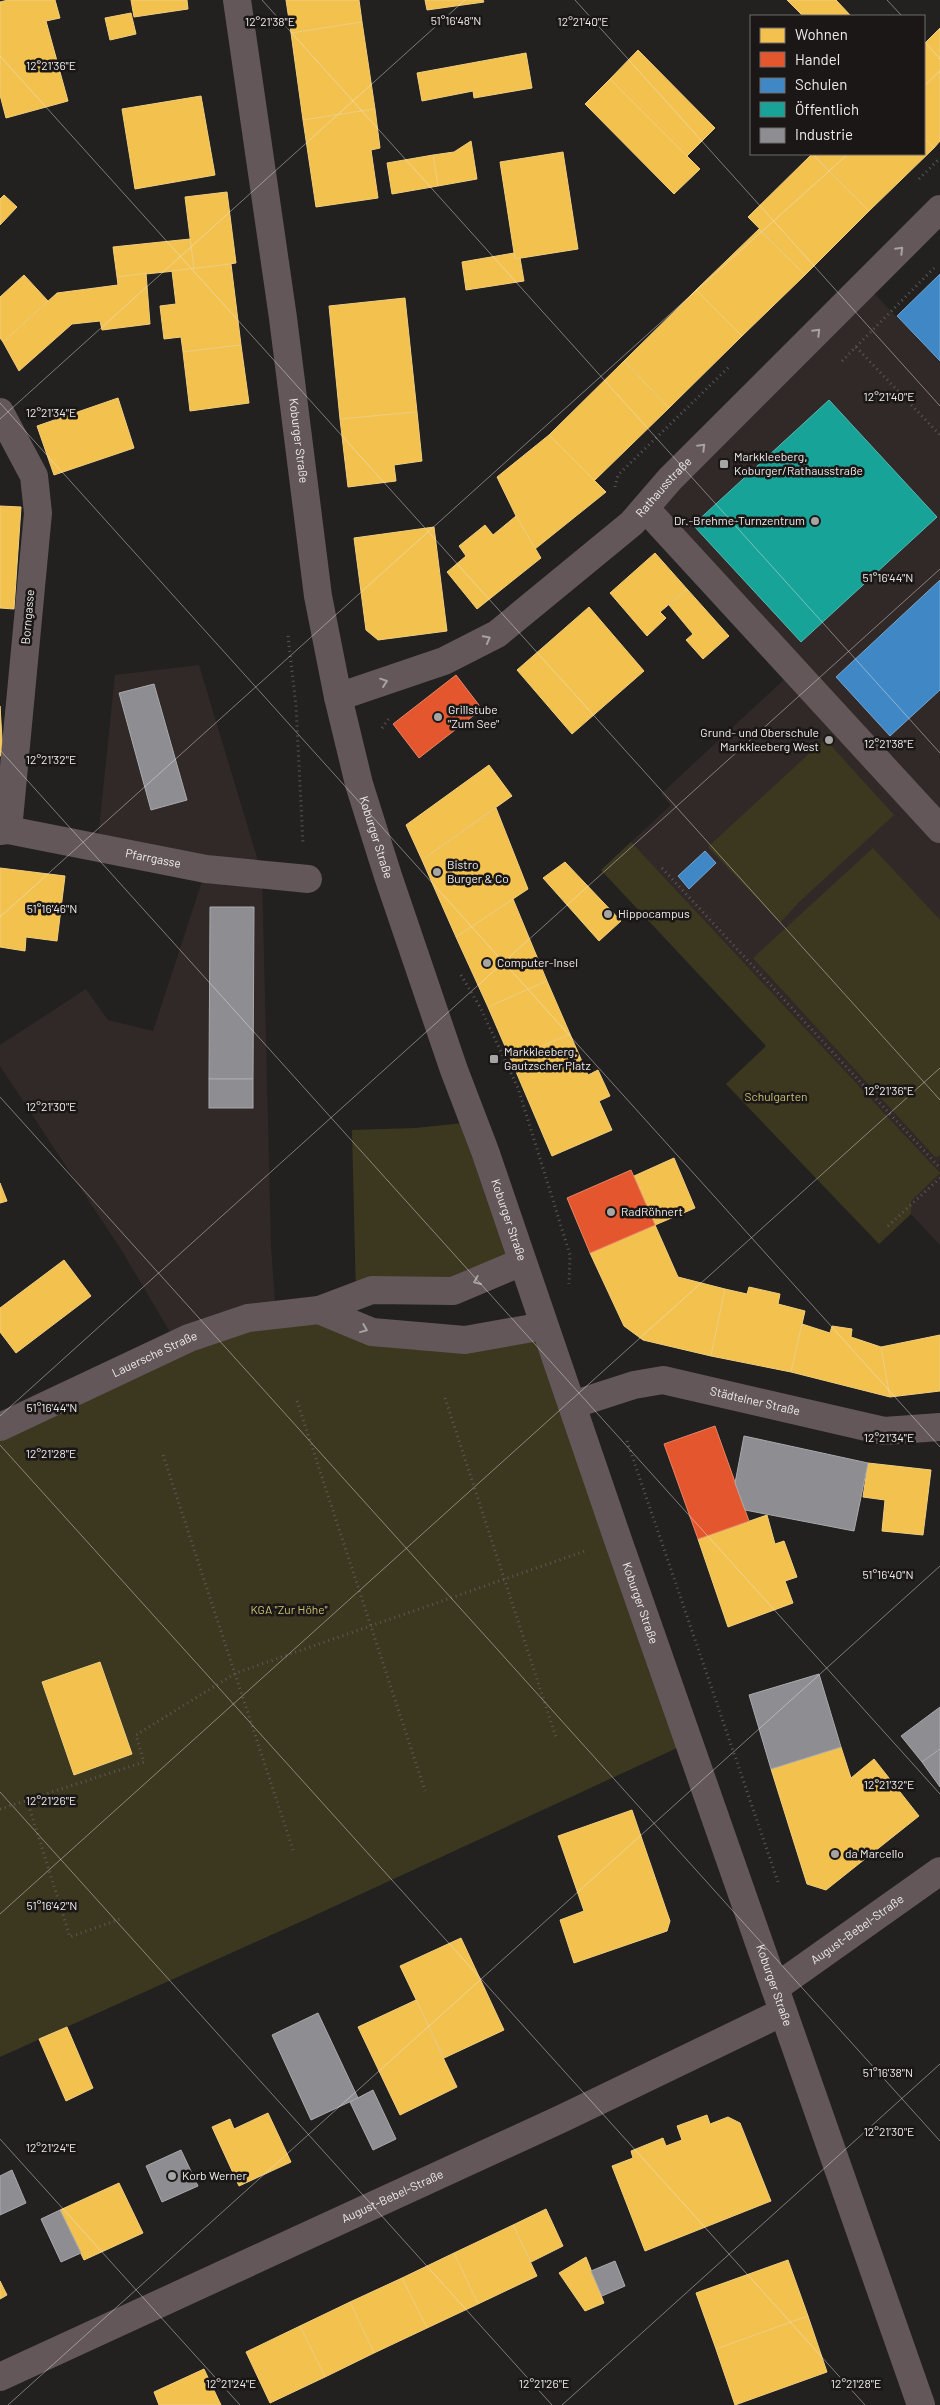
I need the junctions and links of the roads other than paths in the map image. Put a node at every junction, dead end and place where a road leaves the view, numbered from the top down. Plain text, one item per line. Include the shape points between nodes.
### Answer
1 (237, 0) edge
2 (940, 209) edge
3 (0, 412) edge
4 (638, 515) junction
5 (338, 697) junction
6 (940, 829) edge
7 (4, 831) edge
8 (308, 879) road end
9 (522, 1262) junction
10 (320, 1310) junction
11 (544, 1326) junction
12 (572, 1405) junction
13 (0, 1427) edge
14 (940, 1427) edge
15 (940, 1871) edge
16 (779, 2000) junction
17 (0, 2377) edge
18 (921, 2405) edge

1 - 5 main road, Koburger Straße via 283,318 318,596
4 -> 2 street, Rathausstraße via 670,478
3 - 7 street, Borngasse via 34,476 38,513
5 -> 4 street, Rathausstraße via 444,661 497,634
4 - 6 street
5 - 9 main road, Koburger Straße via 359,784 388,876
7 - 8 street, Pfarrgasse via 206,869
9 -> 10 street, Lauersche Straße via 453,1291 372,1290
9 - 11 main road, Koburger Straße
10 -> 11 street, Lauersche Straße via 372,1332 465,1340
10 - 13 street, Lauersche Straße via 248,1318 221,1325
11 - 12 main road, Koburger Straße
12 - 14 street, Städtelner Straße via 634,1384 662,1380 884,1431
12 - 16 main road, Koburger Straße
15 - 16 street, August-Bebel-Straße
16 - 17 street, August-Bebel-Straße via 561,2119
16 - 18 main road, Koburger Straße

